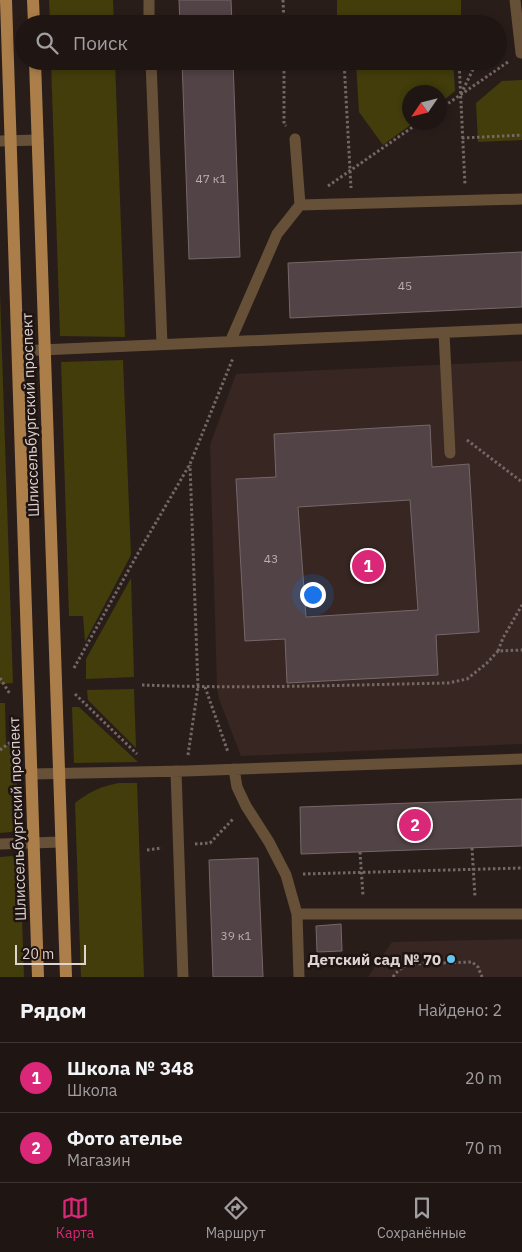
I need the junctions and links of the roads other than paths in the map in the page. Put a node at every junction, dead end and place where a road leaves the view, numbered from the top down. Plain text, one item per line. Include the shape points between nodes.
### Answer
1 (6, 0) edge
2 (33, 0) edge
3 (148, 0) edge
4 (515, 0) edge
5 (34, 15) edge
6 (149, 15) edge
7 (521, 53) edge
8 (35, 70) edge
9 (151, 70) edge
10 (295, 138) road end
11 (38, 140) junction
12 (5, 141) edge
13 (522, 199) edge
14 (300, 205) junction
15 (522, 329) edge
16 (444, 333) junction
17 (235, 342) junction
18 (162, 344) junction
19 (44, 350) junction
20 (18, 351) junction
21 (450, 453) dead end
22 (522, 759) edge
23 (234, 769) junction
24 (180, 771) junction
25 (32, 774) junction
26 (59, 774) junction
27 (34, 842) junction
28 (61, 842) junction
29 (0, 844) edge
30 (296, 914) junction
31 (522, 914) edge
32 (38, 977) edge
33 (66, 977) edge
34 (183, 977) edge
35 (299, 977) edge

1 - 12 main road, Шлиссельбургский проспект
2 - 5 main road
3 - 6 lane
4 - 7 lane
8 - 11 main road, Шлиссельбургский проспект
9 - 18 lane
10 - 14 lane
11 - 12 lane
11 - 19 main road, Шлиссельбургский проспект
12 - 20 main road, Шлиссельбургский проспект
13 - 14 lane
14 - 17 lane via 277,234
15 - 16 lane
16 - 17 lane
16 - 21 lane
17 - 18 lane
18 - 19 lane
19 - 20 lane
19 - 26 main road, Шлиссельбургский проспект
20 - 25 main road, Шлиссельбургский проспект
22 - 23 lane
23 - 24 lane
23 - 30 lane via 237,787 246,806 286,875
24 - 26 lane
24 - 34 lane via 178,846
25 - 26 lane
25 - 27 main road, Шлиссельбургский проспект
26 - 28 main road, Шлиссельбургский проспект
27 - 28 lane
27 - 29 lane
27 - 32 main road, Шлиссельбургский проспект
28 - 33 main road, Шлиссельбургский проспект
30 - 31 lane
30 - 35 lane

